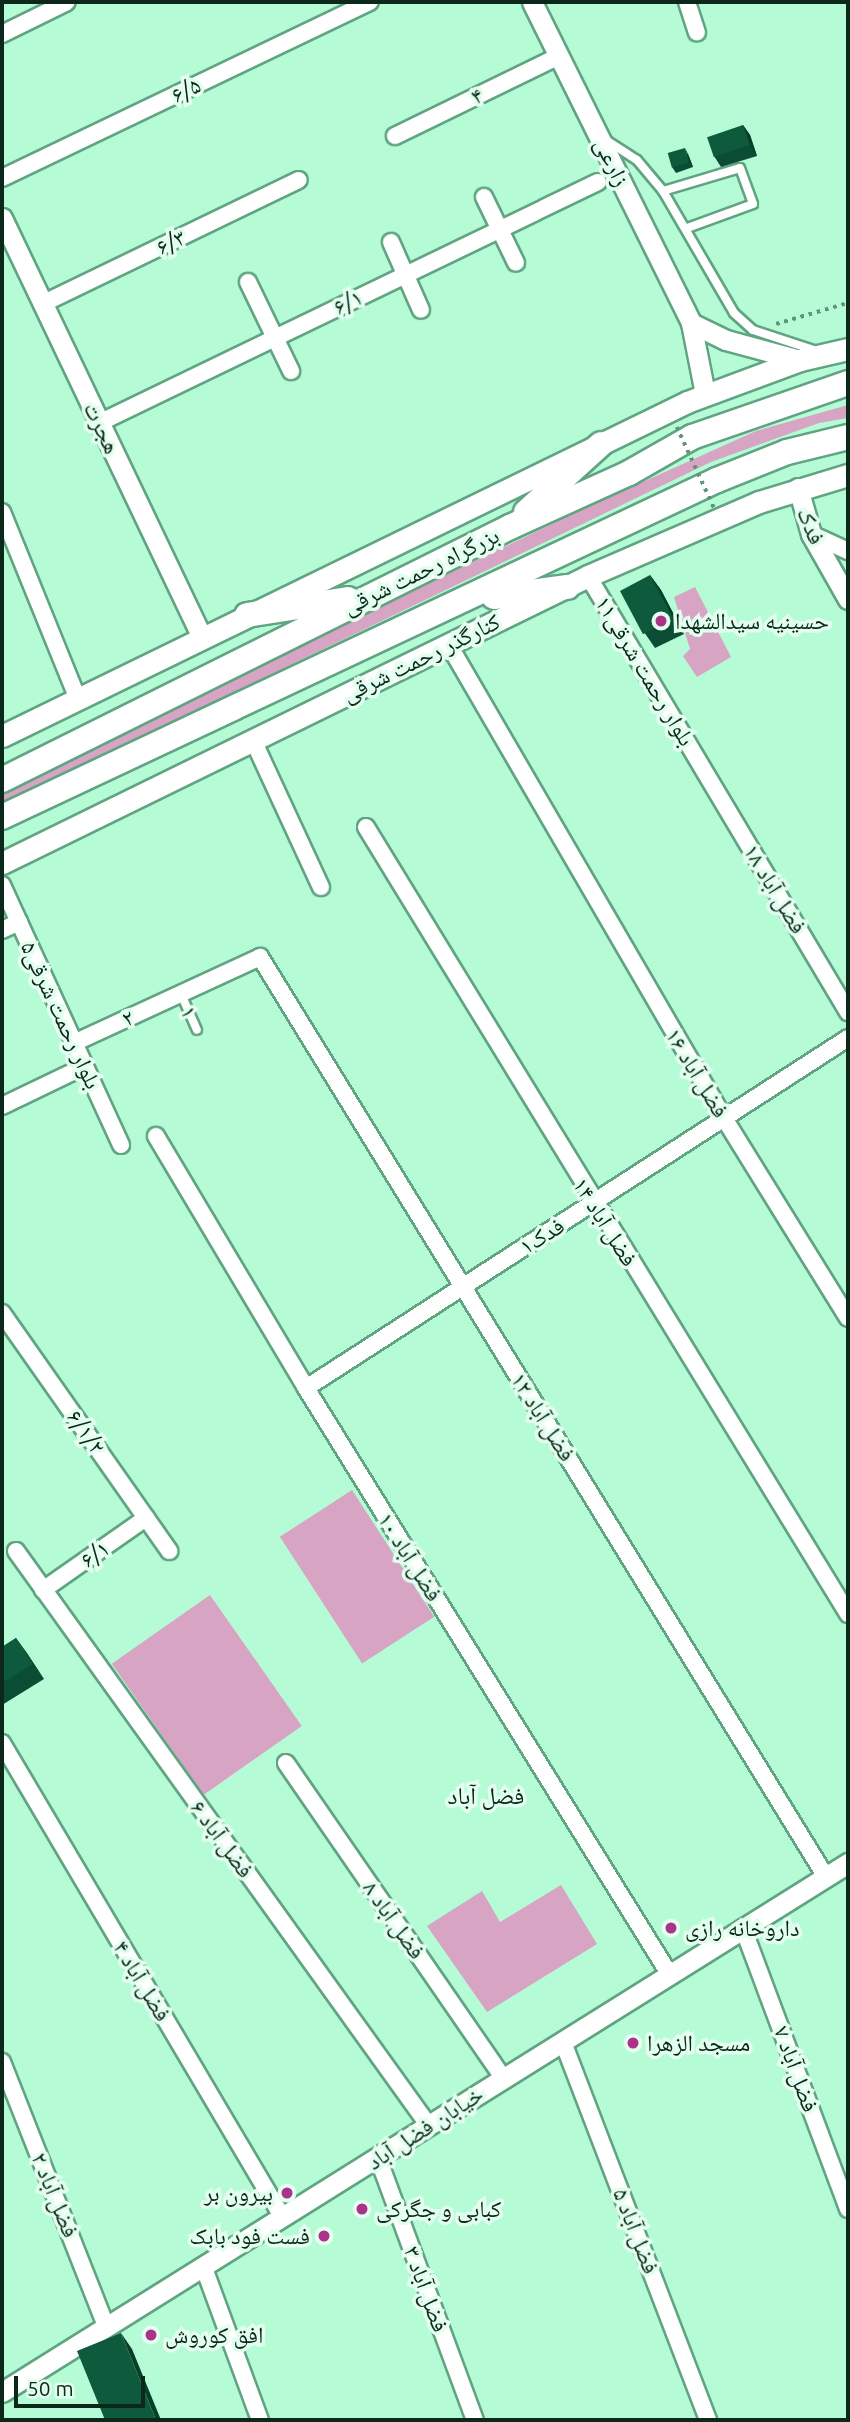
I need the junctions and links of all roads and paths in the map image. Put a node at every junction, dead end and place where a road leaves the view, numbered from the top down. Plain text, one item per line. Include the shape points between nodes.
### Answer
1 (67, 2) edge
2 (370, 2) edge
3 (532, 2) edge
4 (687, 2) edge
5 (697, 32) dead end
6 (2, 34) edge
7 (559, 56) junction
8 (395, 136) dead end
9 (601, 137) junction
10 (2, 178) edge
11 (299, 180) dead end
12 (598, 182) dead end
13 (663, 191) junction
14 (484, 197) dead end
15 (2, 219) edge
16 (499, 228) junction
17 (687, 228) junction
18 (391, 242) dead end
19 (516, 263) dead end
20 (405, 274) junction
21 (247, 282) dead end
22 (848, 303) edge
23 (43, 304) junction
24 (421, 310) dead end
25 (691, 323) junction
26 (753, 330) junction
27 (275, 338) junction
28 (840, 351) edge
29 (800, 360) junction
30 (291, 371) dead end
31 (848, 383) edge
32 (705, 394) junction
33 (99, 423) junction
34 (677, 427) dead end
35 (848, 437) edge
36 (601, 444) junction
37 (848, 475) edge
38 (797, 488) junction
39 (714, 508) dead end
40 (2, 512) edge
41 (510, 527) junction
42 (811, 534) junction
43 (848, 551) edge
44 (578, 582) junction
45 (373, 594) junction
46 (848, 599) edge
47 (472, 600) junction
48 (247, 615) junction
49 (202, 637) junction
50 (449, 645) junction
51 (78, 699) junction
52 (2, 736) edge
53 (253, 740) junction
54 (702, 766) joint
55 (2, 780) edge
56 (2, 817) edge
57 (366, 827) dead end
58 (2, 863) edge
59 (2, 885) edge
60 (321, 887) dead end
61 (19, 922) junction
62 (2, 930) edge
63 (260, 957) joint
64 (181, 994) junction
65 (848, 1012) edge
66 (197, 1030) dead end
67 (848, 1038) edge
68 (74, 1043) junction
69 (85, 1066) junction
70 (2, 1106) edge
71 (724, 1118) junction
72 (156, 1136) dead end
73 (121, 1145) dead end
74 (594, 1203) junction
75 (463, 1287) junction
76 (2, 1313) edge
77 (848, 1318) edge
78 (306, 1388) junction
79 (146, 1518) junction
80 (16, 1551) dead end
81 (169, 1551) dead end
82 (43, 1590) junction
83 (848, 1614) edge
84 (2, 1743) edge
85 (286, 1763) dead end
86 (848, 1863) edge
87 (826, 1877) junction
88 (743, 1928) junction
89 (670, 1975) junction
90 (563, 2042) junction
91 (2, 2062) edge
92 (503, 2077) junction
93 (429, 2126) junction
94 (378, 2158) junction
95 (848, 2209) edge
96 (283, 2218) junction
97 (204, 2267) junction
98 (107, 2328) junction
99 (2, 2392) edge
100 (260, 2420) edge
101 (474, 2420) edge
102 (708, 2420) edge

1 - 6 street
2 - 10 street, ۶/۵
3 - 7 street, زارعی
4 - 5 street
7 - 8 street, ۴
7 - 9 street, زارعی
9 - 13 lane via 637,160
9 - 25 street, زارعی
11 - 23 street, ۶/۳
12 - 16 street, ۶/۱
13 - 17 lane
13 - 17 lane via 740,168 752,204
14 - 16 street
15 - 23 street, هجرت
16 - 19 street
16 - 20 street, ۶/۱
17 - 26 lane via 717,287 734,313
18 - 20 street
20 - 24 street
20 - 27 street, ۶/۱
21 - 27 street
22 - 26 path
23 - 33 street, هجرت
25 - 29 street via 726,341
25 - 32 street, زارعی
26 - 28 lane via 781,343
27 - 30 street
27 - 33 street, ۶/۱
28 - 29 main road
29 - 32 main road
31 - 41 highway, بزرگراه رحمت شرقی via 692,437 629,473
32 - 36 main road
33 - 49 street, هجرت
34 - 39 path, bridge
35 - 47 highway, بزرگراه رحمت شرقی via 787,452 717,480
36 - 41 highway
36 - 48 main road
37 - 38 main road, کنارگذر رحمت شرقی
38 - 42 street, فدک
38 - 44 main road, کنارگذر رحمت شرقی
40 - 51 street
41 - 45 highway, بزرگراه رحمت شرقی
42 - 43 street
42 - 46 street, فدک
44 - 47 highway
44 - 50 main road, کنارگذر رحمت شرقی
44 - 54 street, بلوار رحمت شرقی۱۱
45 - 48 highway
45 - 55 highway, بزرگراه رحمت شرقی
47 - 56 highway, بزرگراه رحمت شرقی
48 - 49 main road
49 - 51 main road
50 - 53 main road, کنارگذر رحمت شرقی
50 - 71 street, فضل آباد ۱۶
51 - 52 main road
53 - 58 main road, کنارگذر رحمت شرقی
53 - 60 street
54 - 65 street, فضل آباد ۱۸
57 - 74 street, فضل آباد ۱۴
59 - 61 street, ۵بلوار رحمت شرقی
61 - 62 street
61 - 68 street, ۵بلوار رحمت شرقی
63 - 64 street, ۲
63 - 75 street, فضل آباد ۱۲
64 - 66 lane, ۱
64 - 68 street, ۲
67 - 71 street, فدک۱
68 - 69 street, ۵بلوار رحمت شرقی
69 - 70 street
69 - 73 street, ۵بلوار رحمت شرقی
71 - 74 street, فدک۱
71 - 77 street, فضل آباد ۱۶
72 - 78 street, فضل آباد ۱۰
74 - 75 street, فدک۱
74 - 83 street, فضل آباد ۱۴
75 - 78 street, فدک۱
75 - 87 street, فضل آباد ۱۲
76 - 79 street, ۶/۱/۲
78 - 89 street, فضل آباد ۱۰
79 - 81 street, ۶/۱/۲
79 - 82 street, ۶/۱
80 - 82 street, فضل آباد ۶
82 - 93 street, فضل آباد ۶
84 - 96 street, فضل آباد ۴
85 - 92 street, فضل آباد ۸
86 - 87 street, خیابان فضل آباد
87 - 88 street, خیابان فضل آباد
88 - 89 street, خیابان فضل آباد
88 - 95 street, فضل آباد ۷
89 - 90 street, خیابان فضل آباد
90 - 92 street, خیابان فضل آباد
90 - 102 street, فضل آباد ۵
91 - 98 street, فضل آباد ۲
92 - 93 street, خیابان فضل آباد
93 - 94 street, خیابان فضل آباد
94 - 96 street, خیابان فضل آباد
94 - 101 street, فضل آباد ۳
96 - 97 street, خیابان فضل آباد
97 - 98 street, خیابان فضل آباد
97 - 100 street
98 - 99 street, خیابان فضل آباد

